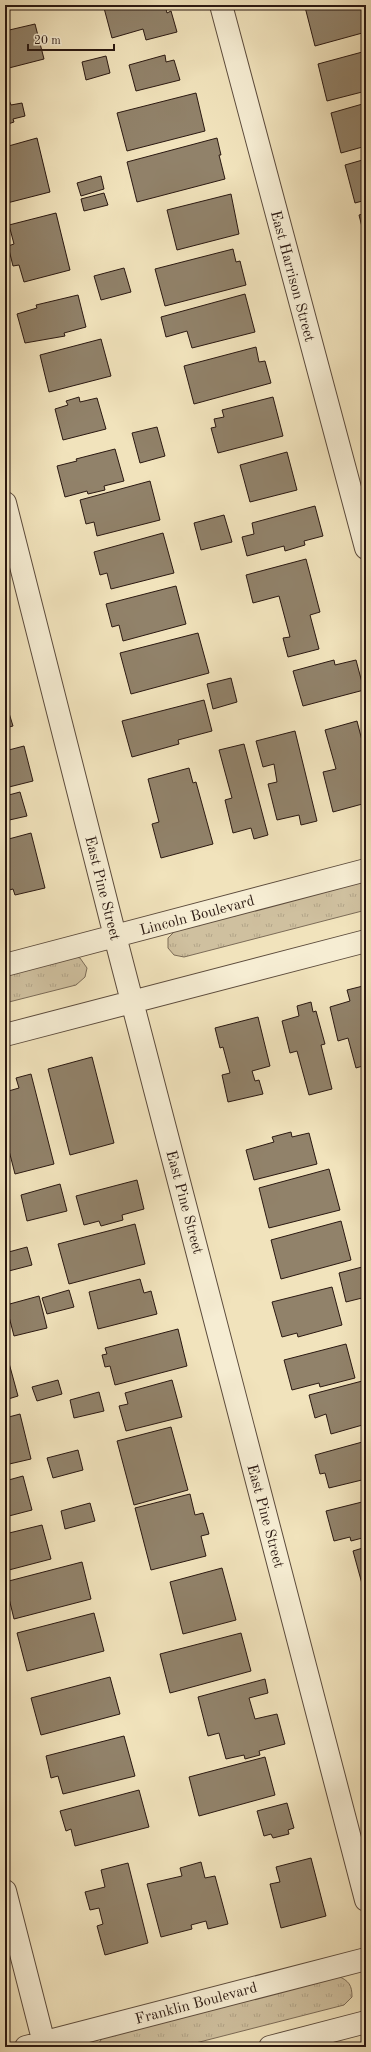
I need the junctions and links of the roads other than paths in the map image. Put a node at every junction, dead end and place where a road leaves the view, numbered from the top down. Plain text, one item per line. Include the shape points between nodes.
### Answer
1 (221, 5) edge
2 (5, 503) edge
3 (366, 548) edge
4 (366, 870) edge
5 (115, 936) junction
6 (366, 941) edge
7 (5, 965) edge
8 (133, 1002) junction
9 (5, 1035) edge
10 (5, 1891) edge
11 (366, 1900) edge
12 (366, 1959) edge
13 (366, 2022) edge
14 (38, 2046) edge
15 (270, 2047) edge

1 - 3 street, East Harrison Street
2 - 5 street, East Pine Street
4 - 5 street, Lincoln Boulevard
5 - 7 street, Lincoln Boulevard
5 - 8 street, East Pine Street
6 - 8 street
8 - 9 street
8 - 11 street, East Pine Street
10 - 14 street
12 - 14 street, Franklin Boulevard
13 - 15 street

